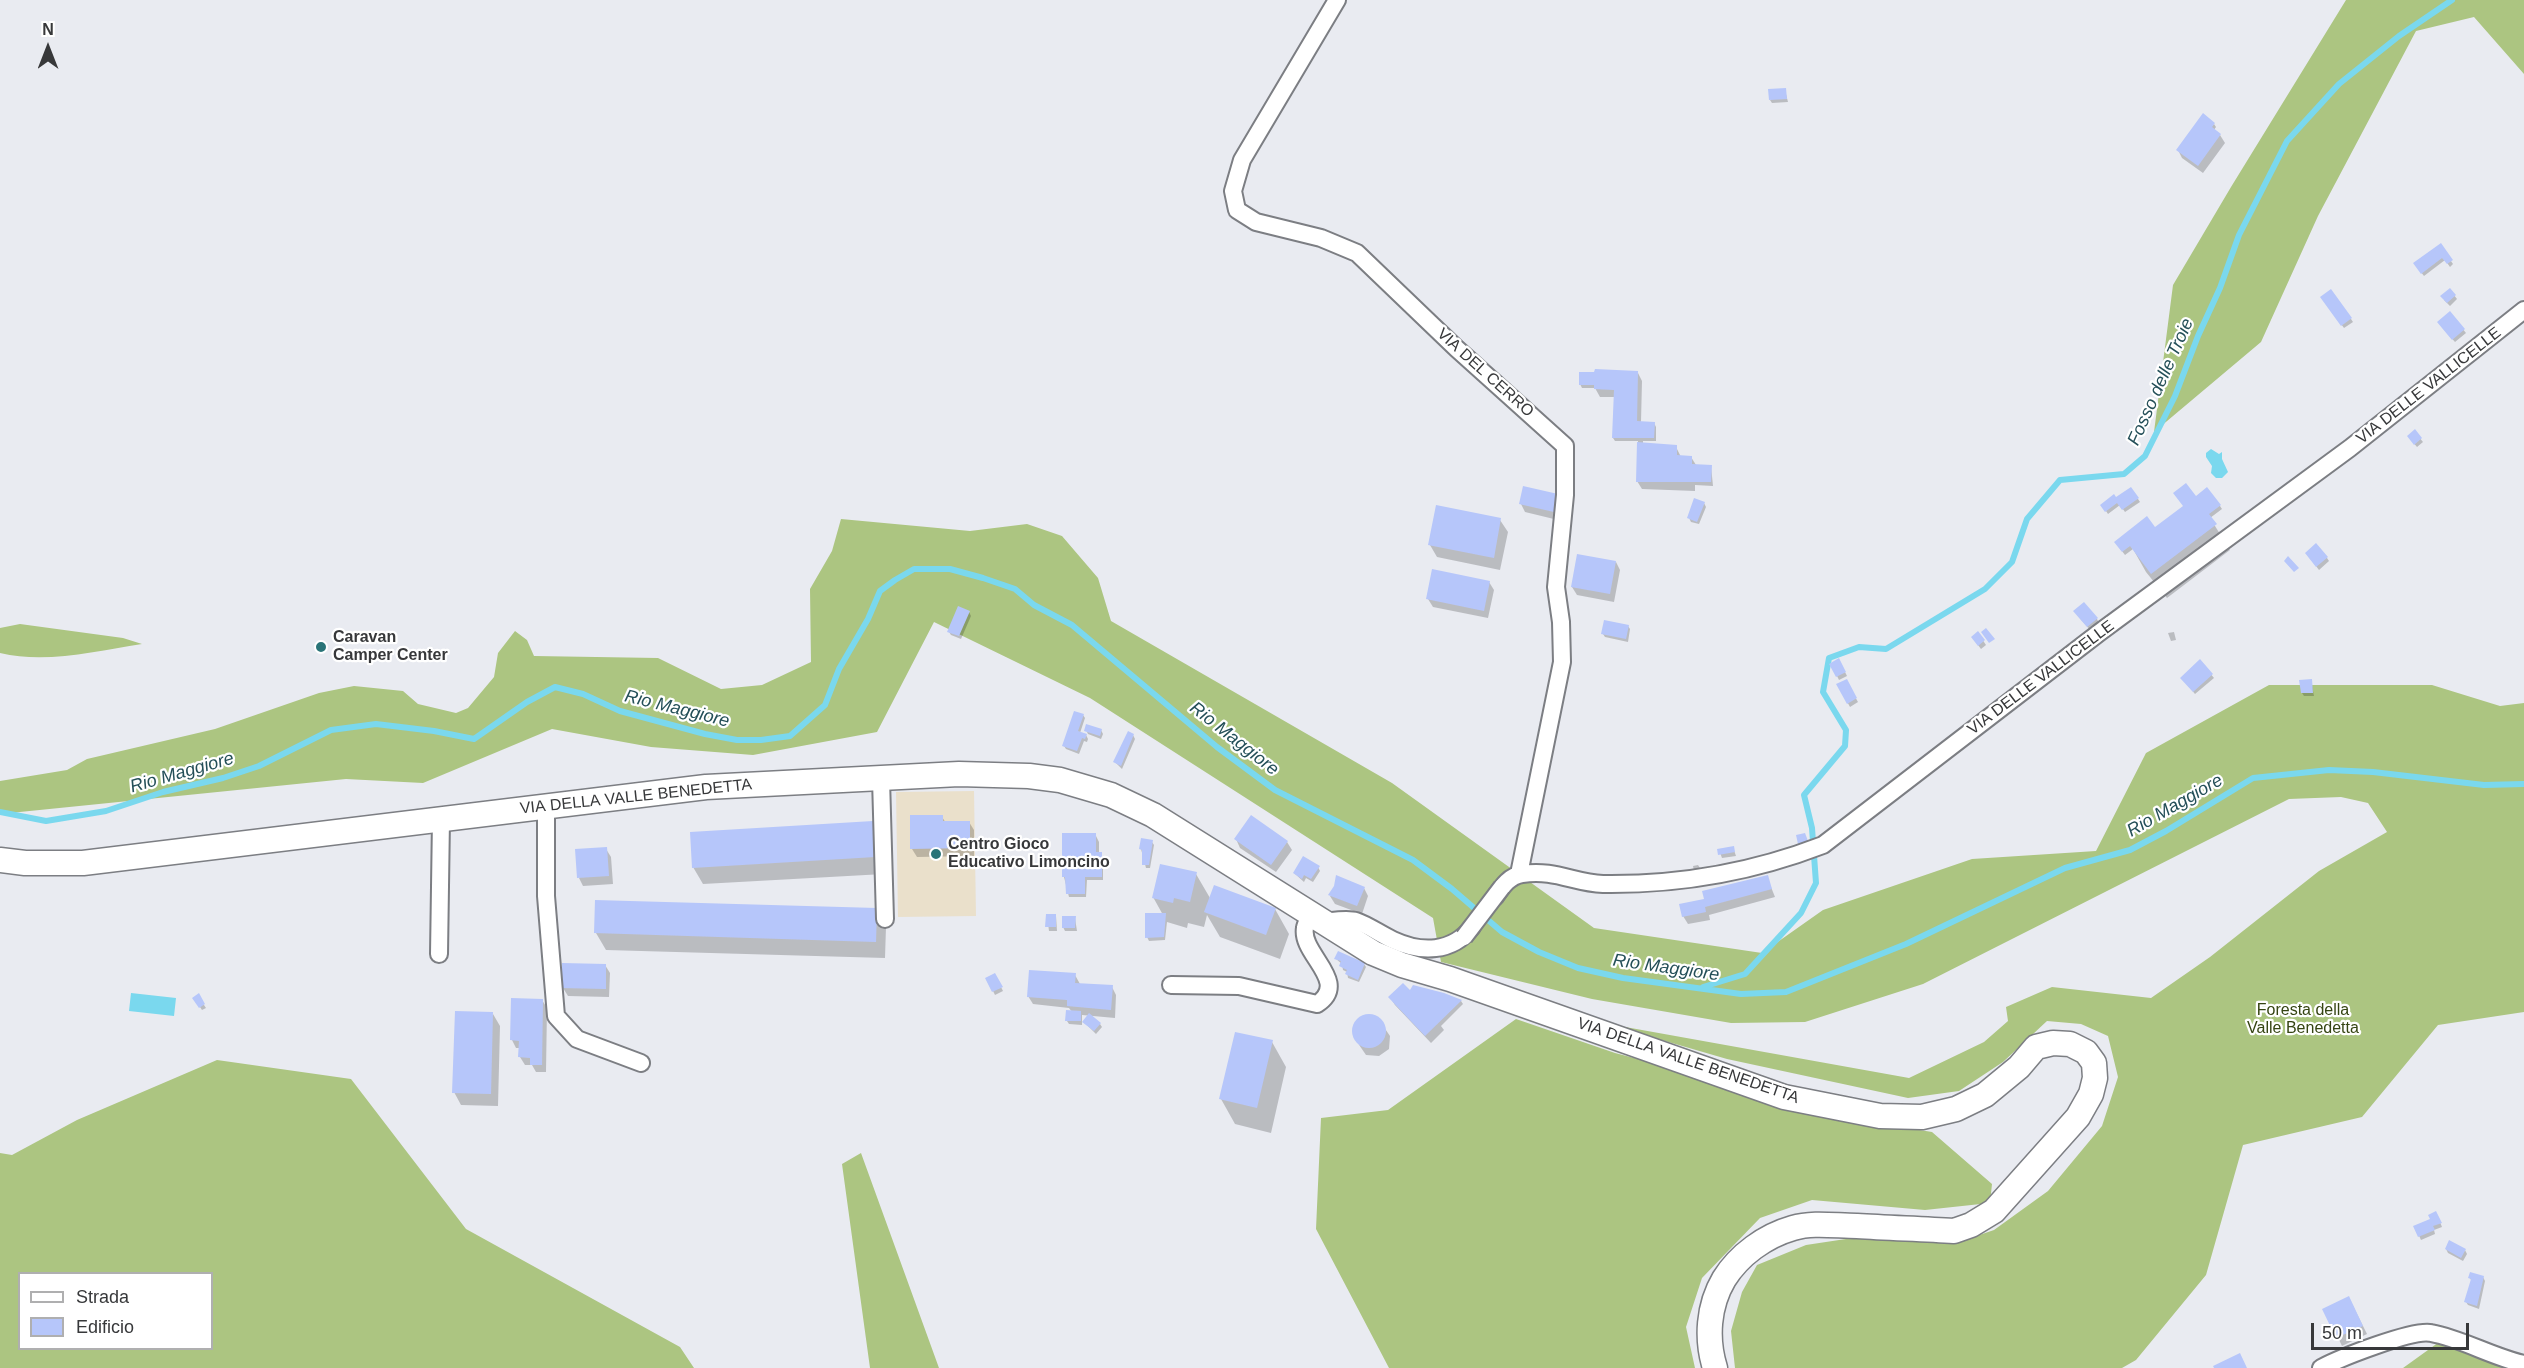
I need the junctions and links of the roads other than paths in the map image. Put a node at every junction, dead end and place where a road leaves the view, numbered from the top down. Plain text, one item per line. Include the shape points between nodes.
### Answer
1 (1337, 0) edge
2 (2524, 310) edge
3 (881, 779) junction
4 (546, 806) junction
5 (441, 819) junction
6 (0, 860) edge
7 (1519, 874) junction
8 (885, 919) dead end
9 (1317, 919) junction
10 (439, 954) dead end
11 (1171, 985) dead end
12 (641, 1063) dead end
13 (2524, 1364) edge
14 (1715, 1368) edge
15 (2321, 1368) edge

1 - 7 street, VIA DEL CERRO via 1242,160 1233,191 1237,210 1256,222 1321,238 1357,253 1565,446 1565,495 1556,587 1562,662
2 - 7 street, VIA DELLE VALLICELLE via 2350,448 2100,632 1823,845 1782,861 1688,880 1599,884 1550,872
3 - 4 main road, VIA DELLA VALLE BENEDETTA via 706,787
3 - 8 street
3 - 9 main road, VIA DELLA VALLE BENEDETTA via 959,774 1029,776 1060,780 1111,795 1152,815
4 - 5 main road, VIA DELLA VALLE BENEDETTA
4 - 12 street via 546,896 556,1016 577,1039
5 - 6 main road, VIA DELLA VALLE BENEDETTA via 83,862
5 - 10 street
7 - 9 street, bridge via 1502,887 1464,937 1445,947 1431,950 1395,941 1354,920
9 - 11 street via 1305,927 1305,936 1328,981 1329,991 1317,1004 1239,986
9 - 14 main road, VIA DELLA VALLE BENEDETTA via 1373,953 1402,965 1784,1097 1880,1116 1922,1117 1956,1109 1985,1095 2036,1047 2070,1044 2086,1052 2094,1063 2095,1078 2078,1117 1994,1211 1971,1225 1954,1231 1793,1227 1753,1247 1732,1267 1711,1310 1710,1353
13 - 15 street via 2430,1332 2414,1334

